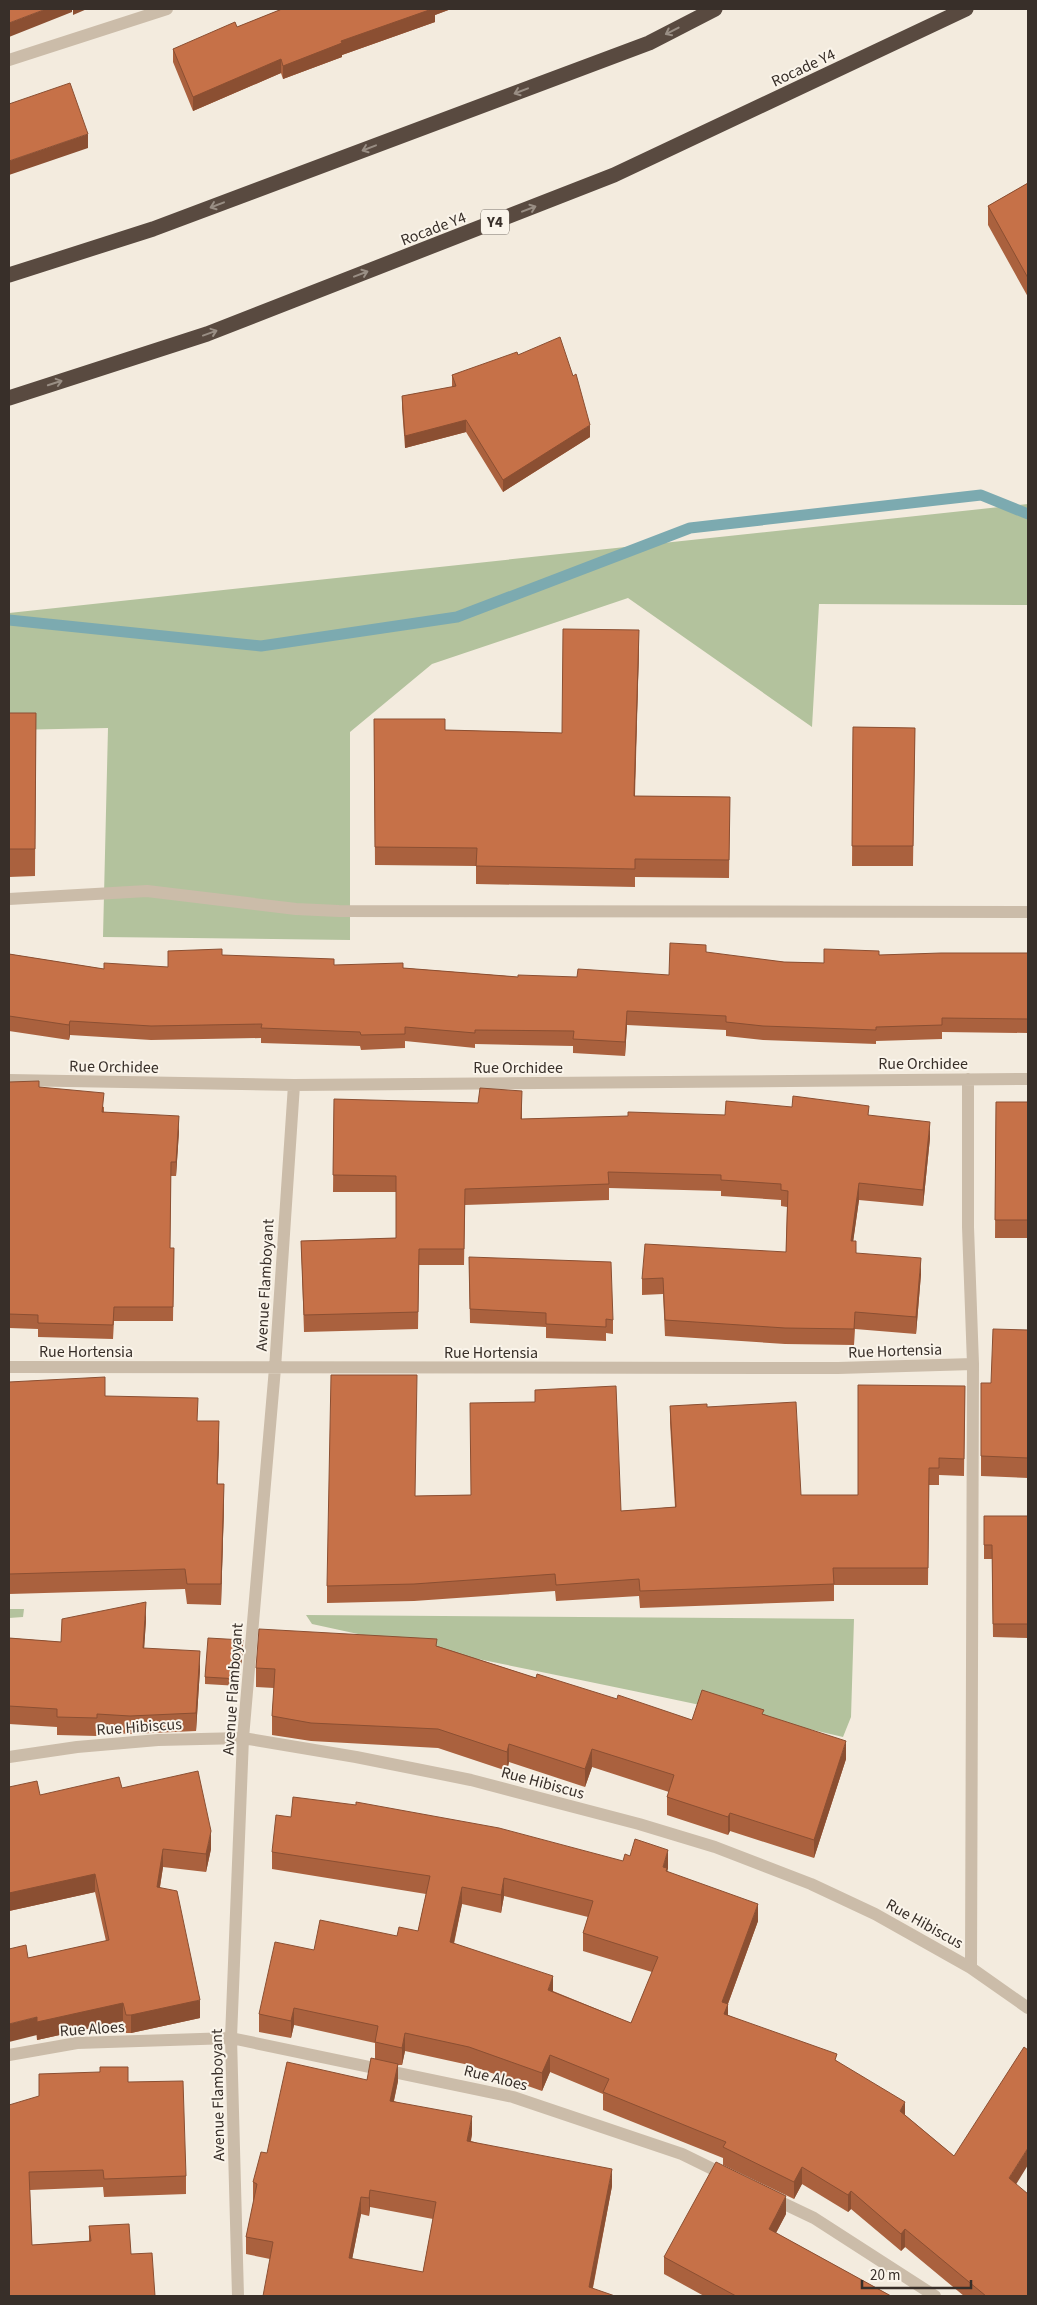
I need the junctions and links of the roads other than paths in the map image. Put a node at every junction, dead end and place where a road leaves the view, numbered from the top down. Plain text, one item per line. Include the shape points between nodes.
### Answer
1 (167, 9) edge
2 (715, 9) edge
3 (966, 9) edge
4 (9, 60) edge
5 (9, 275) edge
6 (9, 398) edge
7 (9, 899) edge
8 (1028, 912) edge
9 (968, 1079) junction
10 (1028, 1079) edge
11 (9, 1080) edge
12 (294, 1085) junction
13 (972, 1364) junction
14 (9, 1366) edge
15 (275, 1368) junction
16 (243, 1738) junction
17 (9, 1757) edge
18 (971, 1968) junction
19 (1028, 2008) edge
20 (231, 2038) junction
21 (9, 2055) edge
22 (734, 2180) edge
23 (761, 2192) edge
24 (238, 2296) edge
25 (935, 2296) edge

1 - 4 street
2 -> 5 highway via 649,43 153,229
6 -> 3 highway, Rocade Y4 / Y4 via 207,334 614,176
7 - 8 street via 147,891 339,911
9 - 10 street, Rue Orchidee
9 - 12 street, Rue Orchidee
9 - 13 street
11 - 12 street, Rue Orchidee
12 - 15 street, Avenue Flamboyant
13 - 15 street, Rue Hortensia via 838,1368
13 - 18 street
14 - 15 street, Rue Hortensia
15 - 16 street, Avenue Flamboyant
16 - 17 street, Rue Hibiscus via 158,1740
16 - 18 street, Rue Hibiscus via 471,1780 715,1847 810,1884 875,1914
16 - 20 street, Avenue Flamboyant
18 - 19 street, Rue Hibiscus
20 - 21 street, Rue Aloes via 77,2042
20 - 22 street, Rue Aloes via 513,2097 682,2154
20 - 24 street, Avenue Flamboyant
23 - 25 street via 814,2218

